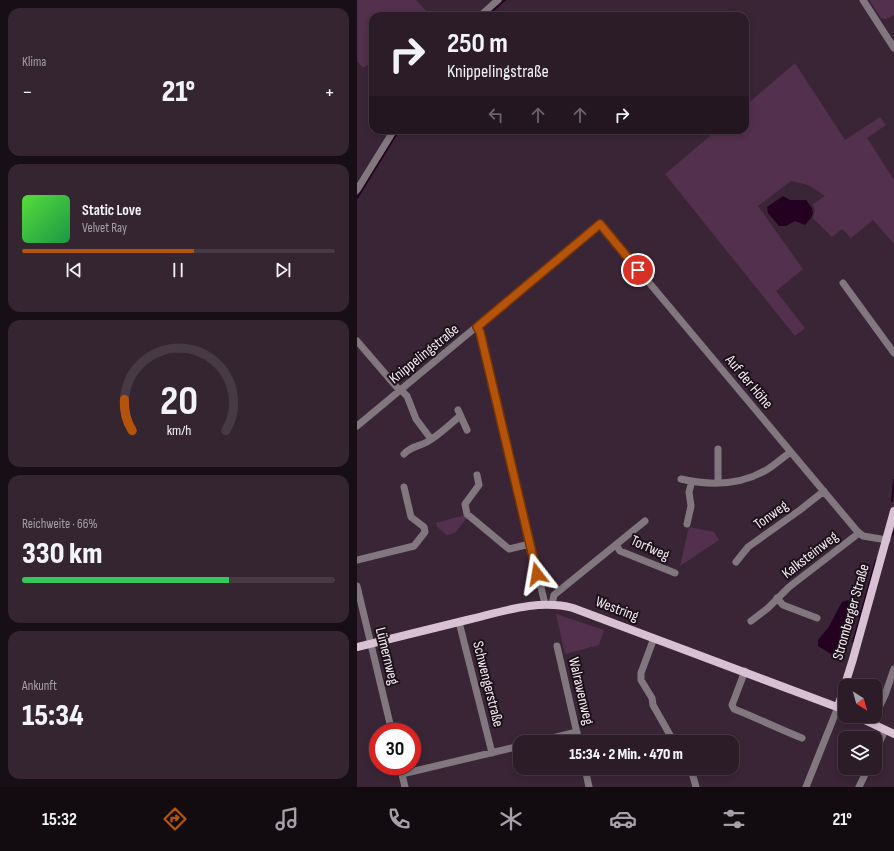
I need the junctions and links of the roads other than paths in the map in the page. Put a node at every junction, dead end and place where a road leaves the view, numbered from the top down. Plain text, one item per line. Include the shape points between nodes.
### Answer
1 (498, 0) edge
2 (863, 0) edge
3 (484, 12) edge
4 (894, 48) edge
5 (392, 134) edge
6 (357, 190) edge
7 (600, 224) joint
8 (843, 283) dead end
9 (477, 327) junction
10 (357, 342) edge
11 (894, 353) edge
12 (401, 390) junction
13 (357, 426) edge
14 (467, 430) dead end
15 (431, 439) junction
16 (718, 449) dead end
17 (791, 452) junction
18 (404, 454) dead end
19 (477, 475) dead end
20 (681, 479) dead end
21 (692, 481) junction
22 (718, 483) junction
23 (404, 487) dead end
24 (824, 490) junction
25 (894, 511) edge
26 (645, 521) dead end
27 (687, 524) dead end
28 (859, 534) junction
29 (887, 540) junction
30 (530, 544) junction
31 (616, 545) junction
32 (357, 560) edge
33 (736, 562) dead end
34 (675, 573) dead end
35 (357, 586) edge
36 (775, 600) junction
37 (548, 604) junction
38 (817, 618) dead end
39 (751, 621) dead end
40 (459, 622) junction
41 (654, 638) junction
42 (371, 644) junction
43 (557, 646) dead end
44 (357, 647) edge
45 (894, 669) edge
46 (745, 672) junction
47 (849, 679) edge
48 (882, 701) edge
49 (838, 708) edge
50 (838, 716) edge
51 (390, 723) edge
52 (879, 723) edge
53 (885, 730) junction
54 (577, 732) junction
55 (894, 734) edge
56 (565, 735) edge
57 (578, 735) edge
58 (670, 735) edge
59 (882, 737) edge
60 (802, 738) dead end
61 (513, 748) edge
62 (492, 753) junction
63 (421, 770) edge
64 (402, 775) edge
65 (586, 775) edge
66 (692, 775) edge
67 (865, 775) edge
68 (405, 787) edge
69 (589, 787) edge
70 (696, 787) edge
71 (806, 787) edge
72 (859, 787) edge

1 - 3 street
2 - 4 street
5 - 6 street
7 - 9 street, Knippelingstraße
7 - 17 street, Auf der Höhe
8 - 11 street
9 - 12 street, Knippelingstraße
9 - 30 street
10 - 12 street
12 - 13 street, Knippelingstraße
12 - 15 street via 407,396 416,419
14 - 15 street via 459,413
15 - 18 street via 409,448
16 - 22 street
17 - 22 street via 756,475
17 - 24 street, Auf der Höhe
19 - 30 street via 479,485 465,504 467,514 509,549
20 - 21 street
21 - 22 street
21 - 27 street
23 - 32 street via 411,517 425,532 414,546
24 - 28 street, Auf der Höhe
24 - 33 street, Tonweg via 748,547
25 - 29 main road, Stromberger Straße
26 - 31 street, Torfweg
28 - 29 street
28 - 36 street, Kalksteinweg via 806,573
29 - 47 main road, Stromberger Straße
30 - 37 street
31 - 34 street, Torfweg via 621,551
31 - 37 street, Torfweg via 554,595
35 - 42 street, Lümernweg
36 - 38 street, Kalksteinweg
36 - 39 street
37 - 40 main road, Westring
37 - 41 main road, Westring via 573,608
40 - 42 main road, Westring
40 - 62 street, Schwengerstraße
41 - 46 main road, Westring
41 - 58 street via 641,673 641,680
42 - 44 main road, Westring
42 - 51 street, Lümernweg
43 - 54 street, Walrawenweg
45 - 48 street
46 - 49 main road, Westring
46 - 60 street via 732,705 734,709
50 - 71 street, Stromberger Straße
52 - 53 main road
53 - 55 main road
53 - 59 street
54 - 56 street
54 - 57 street, Walrawenweg
61 - 62 street
62 - 63 street
64 - 68 street
65 - 69 street
66 - 70 street
67 - 72 street

